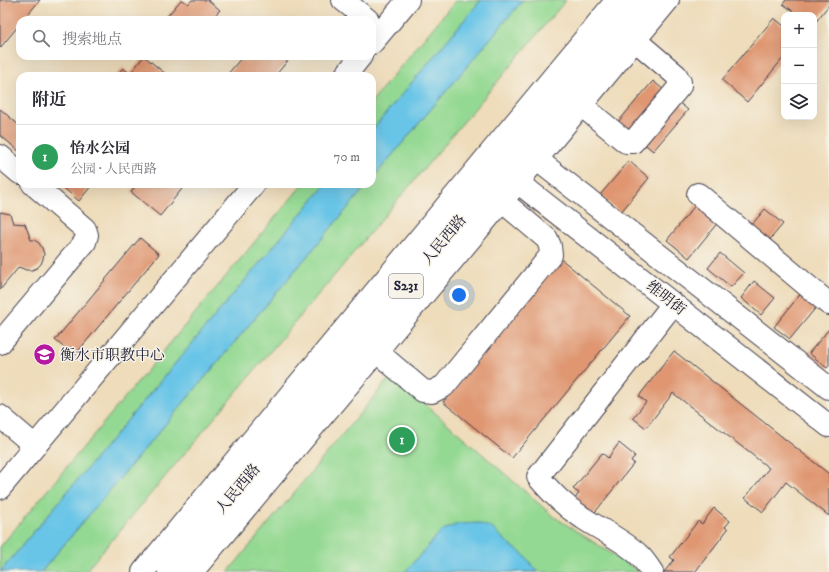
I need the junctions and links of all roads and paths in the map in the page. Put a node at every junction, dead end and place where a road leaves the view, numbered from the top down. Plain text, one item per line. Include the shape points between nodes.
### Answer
1 (343, 0) edge
2 (408, 0) edge
3 (617, 0) edge
4 (643, 0) edge
5 (668, 0) edge
6 (360, 16) edge
7 (376, 27) edge
8 (635, 40) junction
9 (358, 60) edge
10 (347, 72) edge
11 (581, 105) junction
12 (529, 153) junction
13 (0, 156) edge
14 (16, 170) edge
15 (510, 176) junction
16 (38, 188) edge
17 (251, 188) edge
18 (698, 194) dead end
19 (502, 201) junction
20 (673, 304) junction
21 (829, 304) edge
22 (0, 343) edge
23 (376, 351) junction
24 (829, 388) edge
25 (0, 416) edge
26 (829, 426) edge
27 (35, 446) junction
28 (0, 488) edge
29 (142, 572) edge
30 (169, 572) edge
31 (192, 572) edge
32 (652, 572) edge

1 - 6 street
2 - 7 street
3 - 29 street, 人民西路 / S231
4 - 12 street, 人民西路 / S231
5 - 8 street
8 - 11 street
8 - 11 street via 676,75 680,86 634,142 626,142
9 - 10 street
11 - 12 street
12 - 15 street, 人民西路 / S231
12 - 24 street, 维明街
13 - 14 street
15 - 19 street
15 - 20 street, 维明街
15 - 30 street, 人民西路 / S231
16 - 22 street via 85,229 87,235 85,242
17 - 27 street
18 - 21 street
19 - 23 street
19 - 23 street via 547,239 551,255 444,386 432,392 423,390
20 - 26 street, 维明街
20 - 32 street via 538,477 570,510 629,546
23 - 31 street
25 - 27 street
27 - 28 street

